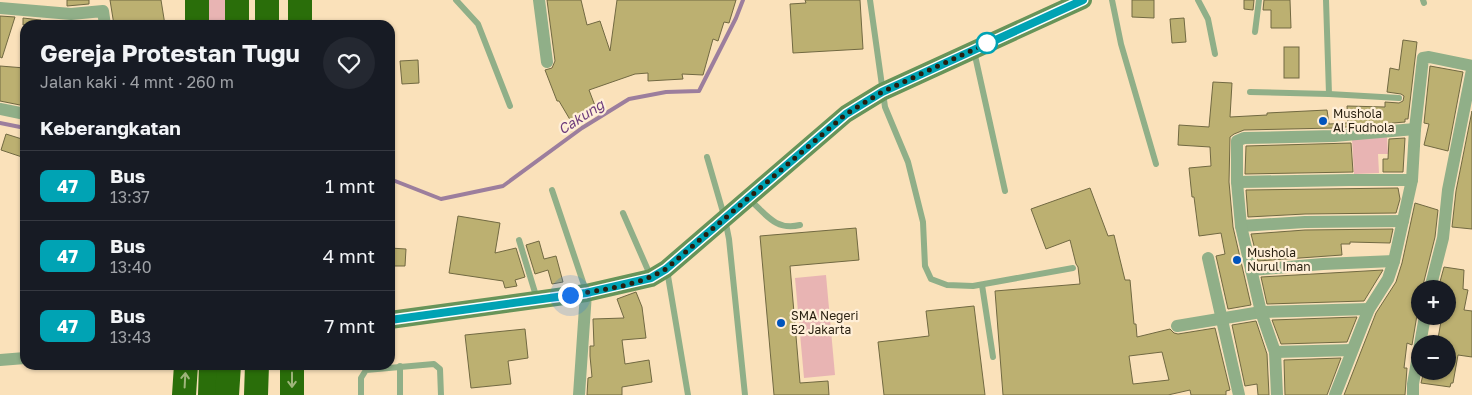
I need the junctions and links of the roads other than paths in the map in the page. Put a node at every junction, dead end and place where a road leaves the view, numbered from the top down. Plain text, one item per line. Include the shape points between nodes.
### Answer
1 (197, 0) edge
2 (237, 0) edge
3 (267, 0) edge
4 (300, 0) edge
5 (456, 0) edge
6 (539, 0) edge
7 (870, 0) edge
8 (1083, 0) edge
9 (1112, 0) edge
10 (1198, 0) edge
11 (1259, 0) edge
12 (1326, 0) edge
13 (1054, 6) edge
14 (0, 8) edge
15 (104, 20) edge
16 (197, 20) edge
17 (237, 20) edge
18 (267, 20) edge
19 (300, 20) edge
20 (1255, 32) dead end
21 (974, 49) junction
22 (1215, 54) dead end
23 (547, 62) dead end
24 (1472, 68) edge
25 (882, 92) junction
26 (1250, 92) dead end
27 (1329, 94) junction
28 (1399, 98) dead end
29 (510, 106) dead end
30 (0, 109) edge
31 (20, 113) edge
32 (1415, 129) junction
33 (707, 156) dead end
34 (1156, 164) dead end
35 (1412, 180) junction
36 (1237, 182) junction
37 (552, 190) dead end
38 (1005, 191) dead end
39 (748, 198) junction
40 (623, 213) dead end
41 (726, 219) junction
42 (1402, 221) junction
43 (800, 225) dead end
44 (1241, 226) junction
45 (519, 240) dead end
46 (1208, 258) dead end
47 (1394, 261) junction
48 (1073, 268) dead end
49 (1251, 270) junction
50 (659, 274) junction
51 (1432, 280) edge
52 (982, 285) junction
53 (586, 293) junction
54 (538, 300) junction
55 (1369, 309) junction
56 (1261, 312) junction
57 (1222, 318) junction
58 (395, 319) edge
59 (1423, 325) edge
60 (1177, 326) dead end
61 (1352, 350) junction
62 (1275, 352) junction
63 (993, 357) dead end
64 (20, 358) edge
65 (0, 360) edge
66 (400, 366) junction
67 (395, 367) edge
68 (186, 370) edge
69 (211, 370) edge
70 (229, 370) edge
71 (257, 370) edge
72 (272, 370) edge
73 (292, 370) edge
74 (366, 370) edge
75 (184, 395) edge
76 (210, 395) edge
77 (228, 395) edge
78 (256, 395) edge
79 (271, 395) edge
80 (292, 395) edge
81 (361, 395) edge
82 (400, 395) edge
83 (441, 395) edge
84 (579, 395) edge
85 (688, 395) edge
86 (745, 395) edge
87 (1239, 395) edge
88 (1277, 395) edge
89 (1335, 395) edge
90 (1413, 395) edge

1 - 16 highway
2 - 17 highway
3 - 18 highway
4 - 19 highway
5 - 29 lane via 478,24
6 - 23 street
7 - 25 lane
8 - 13 main road
9 - 34 lane via 1121,44
10 - 22 lane via 1208,19
11 - 20 lane
12 - 27 lane
13 - 21 main road
14 - 15 street via 71,14 103,11
21 - 25 main road
21 - 38 lane
24 - 32 street via 1423,58
24 - 51 street via 1448,190 1443,238
25 - 39 main road via 846,114
25 - 52 lane via 908,162 923,222 925,266 931,279 947,285
26 - 27 lane
27 - 28 lane
30 - 31 street
32 - 35 street
32 - 36 street via 1238,139
33 - 41 lane
35 - 36 street
35 - 42 street
36 - 44 street
37 - 53 lane
39 - 41 main road
39 - 43 lane via 782,226
40 - 50 lane
41 - 50 main road
41 - 86 lane
42 - 44 street
42 - 47 street
44 - 49 street
45 - 54 lane
46 - 57 street
47 - 49 street
47 - 55 street via 1388,279
48 - 52 lane
49 - 56 street
50 - 53 main road
50 - 85 lane
52 - 63 lane
53 - 54 main road
53 - 84 street
54 - 58 main road
55 - 56 street
55 - 61 street
56 - 57 street
56 - 62 street
57 - 60 street
57 - 87 street
59 - 90 street
61 - 62 street
61 - 89 street
62 - 88 street
64 - 65 street
66 - 67 lane
66 - 82 lane
66 - 83 lane via 434,364 440,370
75 -> 68 highway
69 - 76 highway
70 - 77 highway
71 - 78 highway
72 - 79 highway
73 -> 80 highway
74 - 81 lane via 361,378

